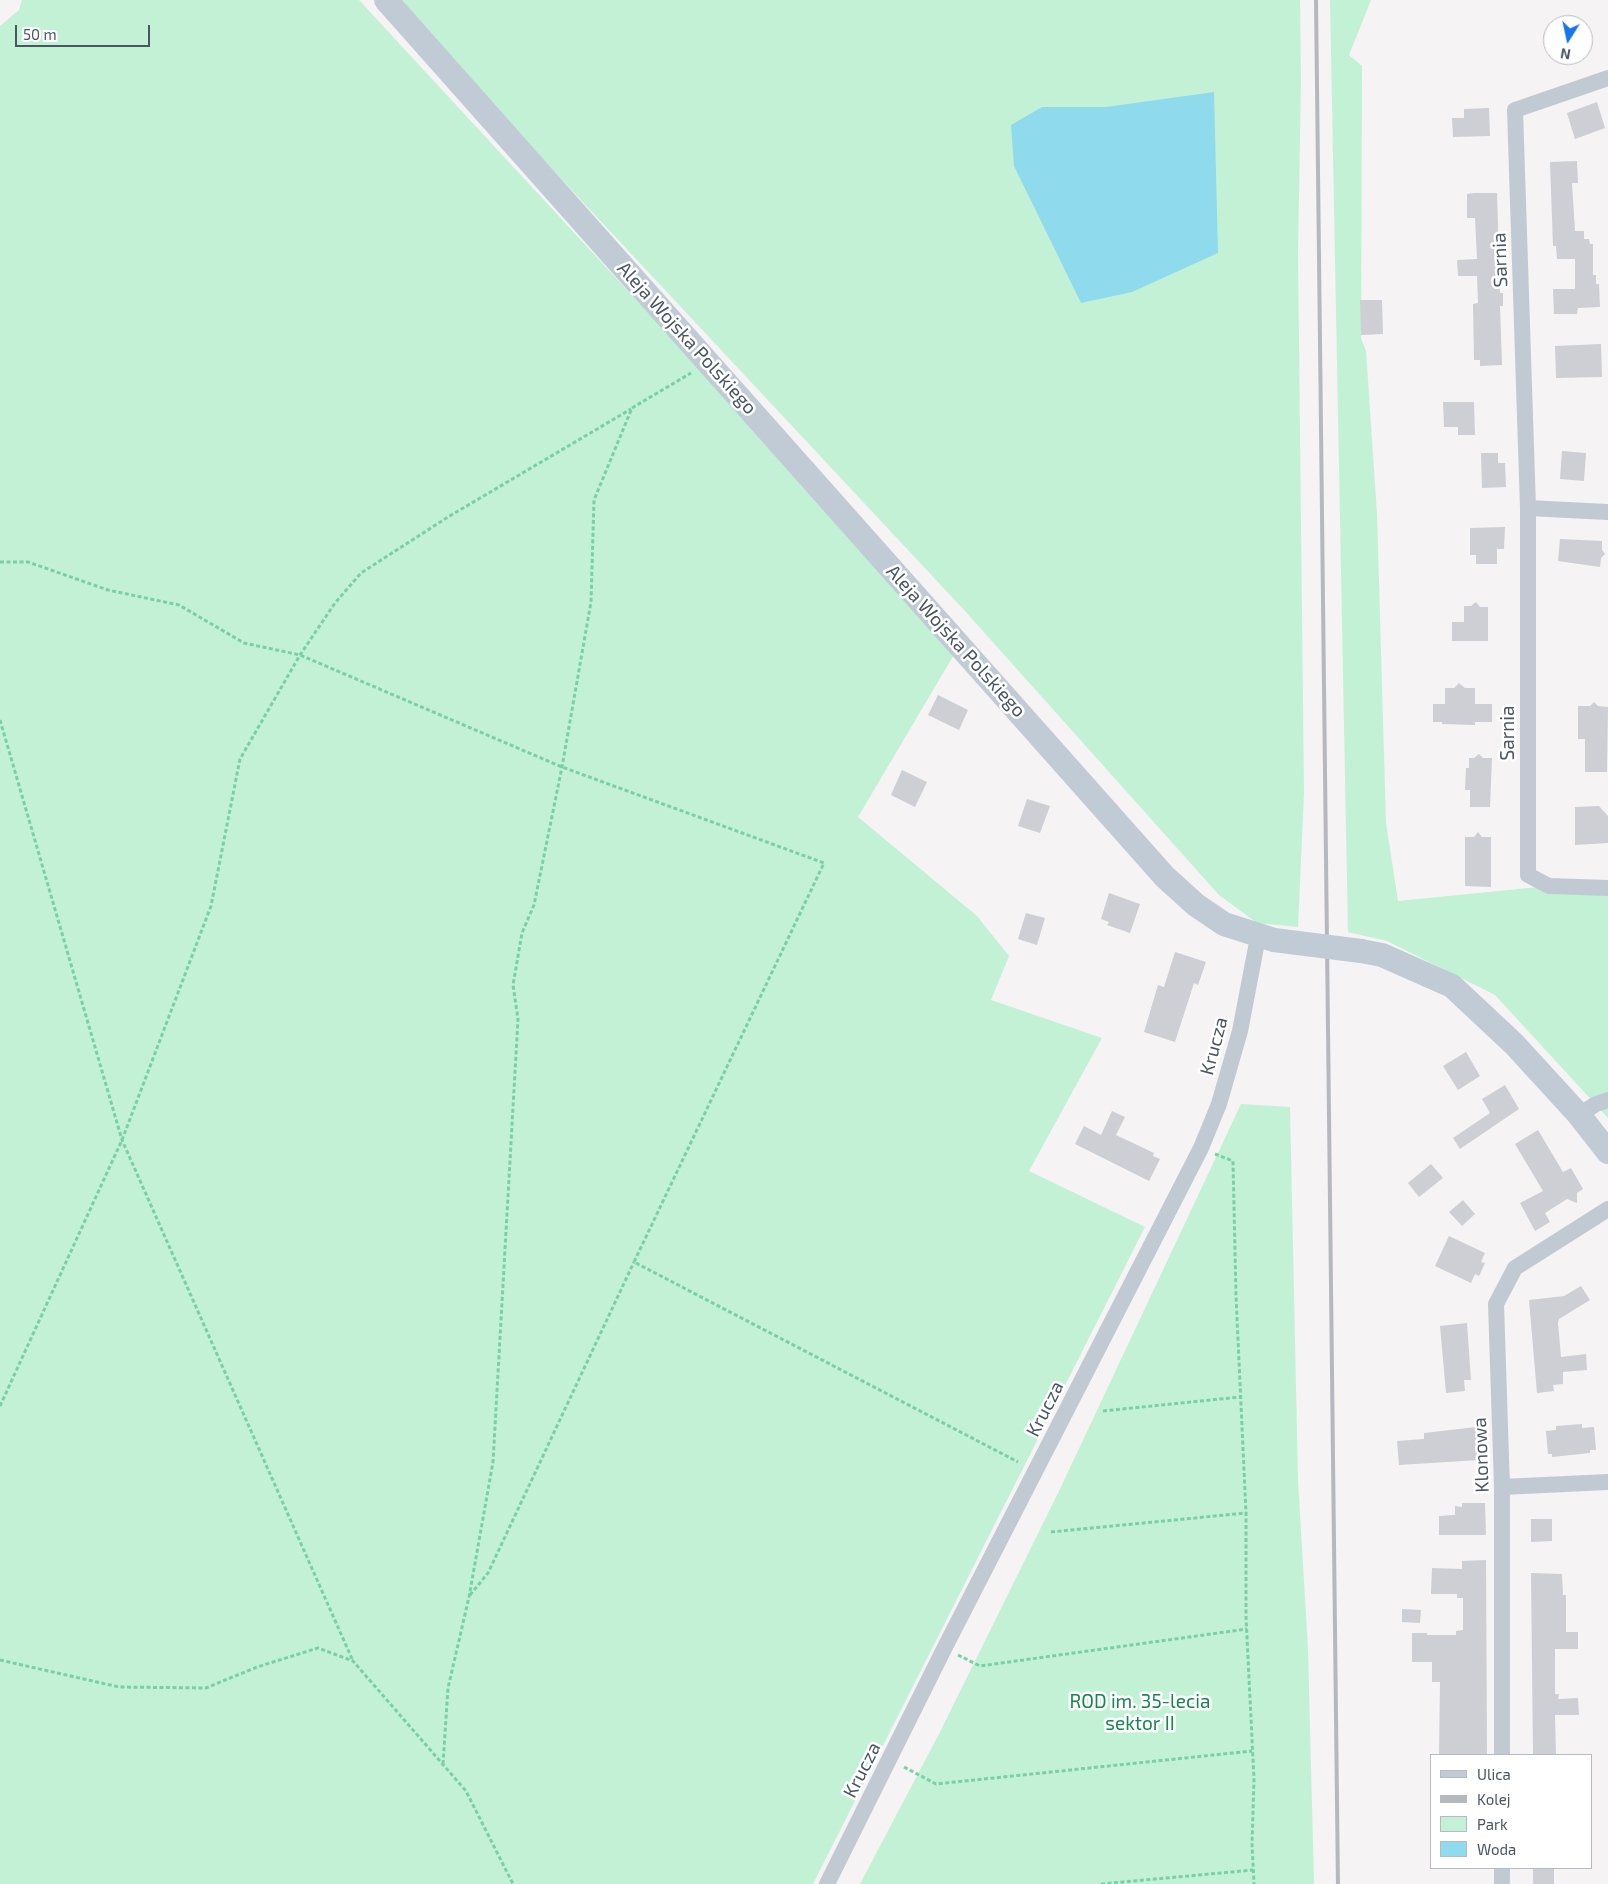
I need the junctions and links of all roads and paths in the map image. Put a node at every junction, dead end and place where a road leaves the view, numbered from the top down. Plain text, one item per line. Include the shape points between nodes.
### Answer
1 (386, 0) edge
2 (1608, 78) edge
3 (708, 363) junction
4 (632, 408) junction
5 (1528, 508) junction
6 (1608, 512) edge
7 (0, 562) edge
8 (300, 655) junction
9 (0, 720) edge
10 (562, 768) junction
11 (1608, 888) edge
12 (1266, 938) junction
13 (1608, 1100) edge
14 (1579, 1115) junction
15 (122, 1140) junction
16 (1201, 1148) junction
17 (1608, 1152) edge
18 (1608, 1209) edge
19 (634, 1262) junction
20 (1240, 1397) junction
21 (0, 1406) edge
22 (1103, 1411) dead end
23 (1018, 1462) dead end
24 (1608, 1482) edge
25 (1502, 1487) junction
26 (1246, 1513) junction
27 (1051, 1532) dead end
28 (469, 1597) junction
29 (1247, 1629) junction
30 (944, 1649) junction
31 (0, 1660) edge
32 (353, 1661) junction
33 (1252, 1751) junction
34 (1502, 1754) edge
35 (889, 1759) junction
36 (443, 1764) junction
37 (1502, 1869) edge
38 (1253, 1870) junction
39 (513, 1884) edge
40 (827, 1884) edge
41 (1101, 1884) edge
42 (1254, 1884) edge
43 (1502, 1884) edge

1 - 3 street, Aleja Wojska Polskiego
2 - 5 street, Sarnia via 1515,110
3 - 4 path
3 - 12 street, Aleja Wojska Polskiego via 1165,878 1224,924
4 - 8 path via 448,517 361,573 335,603
4 - 10 path via 594,500 591,602
5 - 6 street
5 - 11 street, Sarnia via 1528,875 1549,886
7 - 8 path via 28,562 108,590 179,605 244,643
8 - 10 path
8 - 15 path via 240,759 211,906
9 - 15 path
10 - 19 path via 824,863
10 - 28 path via 534,904 522,933 513,985 518,1019 493,1462
12 - 14 street, Aleja Wojska Polskiego, bridge via 1382,955 1452,986 1514,1044
12 - 16 street, Krucza via 1219,1104
13 - 14 street
14 - 17 street, Aleja Wojska Polskiego
15 - 21 path
15 - 32 path
16 - 20 path via 1233,1162
16 - 30 street, Krucza
18 - 25 street, Klonowa via 1515,1268 1496,1304
19 - 23 path
19 - 28 path via 488,1573
20 - 22 path
20 - 26 path
24 - 25 street
25 - 34 street, Klonowa
26 - 27 path
26 - 29 path
28 - 36 path via 448,1688
29 - 30 path via 980,1666
29 - 33 path
30 - 35 street, Krucza
31 - 32 path via 119,1688 206,1688 318,1648
32 - 36 path
33 - 35 path via 936,1784
33 - 38 path
35 - 40 street, Krucza
36 - 39 path via 466,1791
37 - 43 street
38 - 41 path
38 - 42 path

